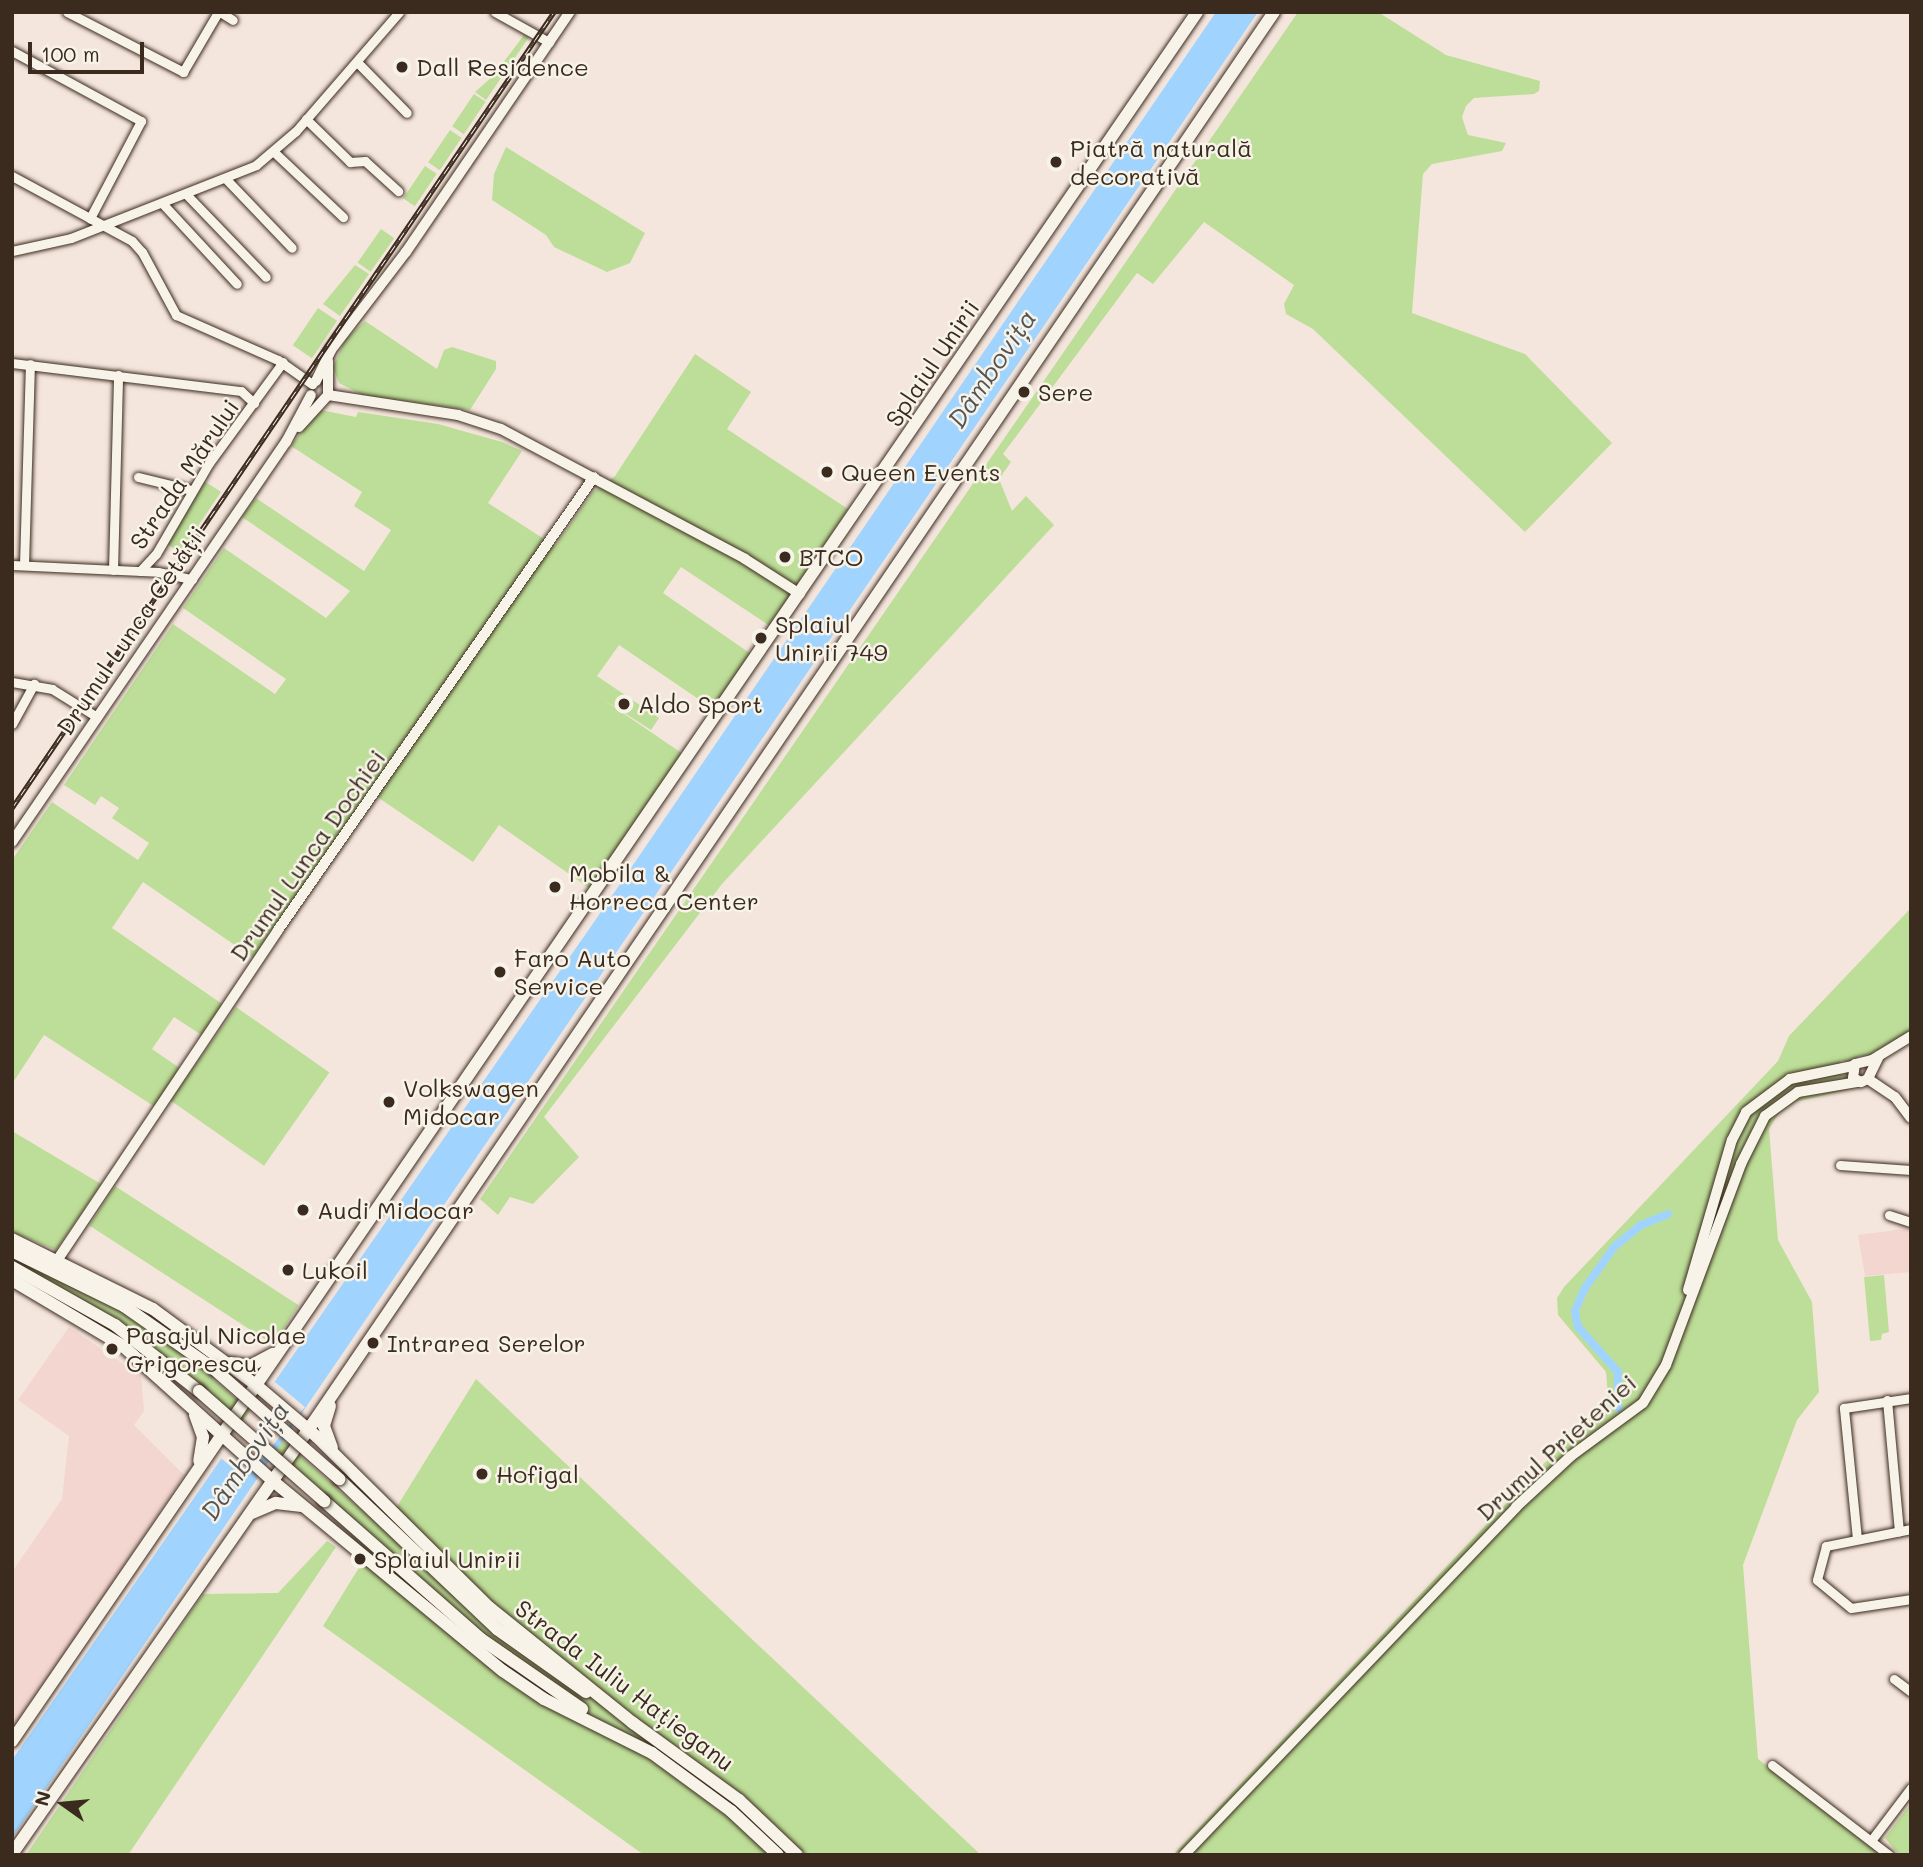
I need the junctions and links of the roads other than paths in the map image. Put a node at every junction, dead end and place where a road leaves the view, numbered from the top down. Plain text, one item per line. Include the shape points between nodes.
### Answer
1 (66, 12) edge
2 (219, 12) edge
3 (399, 12) edge
4 (495, 12) edge
5 (570, 12) edge
6 (1197, 12) edge
7 (1274, 12) edge
8 (233, 20) dead end
9 (549, 42) junction
10 (12, 51) edge
11 (357, 62) junction
12 (408, 113) dead end
13 (306, 119) junction
14 (274, 152) junction
15 (12, 177) edge
16 (226, 180) junction
17 (398, 191) dead end
18 (186, 194) junction
19 (162, 203) junction
20 (344, 217) dead end
21 (90, 218) junction
22 (104, 225) junction
23 (292, 248) dead end
24 (12, 251) edge
25 (266, 277) dead end
26 (237, 284) dead end
27 (283, 362) junction
28 (12, 363) edge
29 (30, 364) junction
30 (118, 374) junction
31 (321, 390) junction
32 (254, 403) junction
33 (138, 477) dead end
34 (594, 477) junction
35 (191, 490) junction
36 (12, 565) edge
37 (24, 565) junction
38 (113, 570) junction
39 (140, 571) junction
40 (192, 579) junction
41 (800, 594) junction
42 (12, 682) edge
43 (34, 684) junction
44 (97, 717) junction
45 (12, 724) edge
46 (12, 842) edge
47 (1911, 1036) edge
48 (1879, 1056) junction
49 (1859, 1064) junction
50 (1866, 1078) junction
51 (1911, 1118) edge
52 (1840, 1165) dead end
53 (1911, 1170) edge
54 (1889, 1215) dead end
55 (1911, 1222) edge
56 (12, 1239) edge
57 (12, 1251) edge
58 (58, 1259) junction
59 (12, 1268) edge
60 (12, 1280) edge
61 (1683, 1320) junction
62 (279, 1350) junction
63 (226, 1361) junction
64 (342, 1380) junction
65 (256, 1385) junction
66 (1911, 1398) edge
67 (1886, 1400) junction
68 (187, 1403) junction
69 (308, 1430) junction
70 (221, 1435) junction
71 (338, 1458) junction
72 (197, 1470) junction
73 (273, 1481) junction
74 (306, 1507) junction
75 (249, 1515) junction
76 (1911, 1529) edge
77 (1899, 1531) junction
78 (1857, 1539) junction
79 (1911, 1599) edge
80 (1894, 1679) dead end
81 (1911, 1692) edge
82 (633, 1723) junction
83 (625, 1736) junction
84 (12, 1741) edge
85 (1772, 1765) dead end
86 (1911, 1788) edge
87 (1873, 1838) junction
88 (12, 1854) edge
89 (778, 1855) edge
90 (797, 1855) edge
91 (1184, 1855) edge
92 (1889, 1855) edge

1 - 2 street via 183,72
2 - 8 street
3 - 11 street
4 - 9 street
5 - 9 street, Drumul Lunca Cetății
6 - 41 main road, Splaiul Unirii
7 - 64 main road
9 - 31 street, Drumul Lunca Cetății via 400,261 331,350
10 - 21 street via 141,121
11 - 12 street
11 - 13 street
13 - 14 street
13 - 17 street via 350,162 365,161
14 - 16 street
14 - 20 street
15 - 21 street
16 - 18 street
16 - 23 street
18 - 19 street
18 - 25 street
19 - 22 street
19 - 26 street
21 - 22 street
22 - 24 street via 62,241
22 - 27 street via 142,252 176,315
27 - 31 street
27 - 32 street, Strada Mărului
28 - 29 street
29 - 30 street
29 - 37 street
30 - 32 street via 241,391
30 - 38 street
31 - 34 street via 475,419 533,443
31 - 40 street, Drumul Lunca Cetății
32 - 35 street, Strada Mărului
33 - 35 street
34 - 41 street
34 - 58 street, Drumul Lunca Dochiei via 278,930
35 - 39 street, Strada Mărului via 156,554
36 - 37 street, Strada Mărului
37 - 38 street, Strada Mărului
38 - 39 street, Strada Mărului
39 - 40 street, Strada Mărului
40 - 44 street, Drumul Lunca Cetății
41 - 62 main road, Splaiul Unirii
42 - 43 street
43 - 44 street via 58,692
43 - 45 street
44 - 46 street, Drumul Lunca Cetății
47 - 48 street
48 - 49 street
48 - 50 street
49 - 50 street
49 - 50 street via 1851,1075
49 - 61 street via 1782,1083 1740,1121 1697,1252
50 - 51 street via 1895,1097
50 - 61 street, Drumul Prieteniei via 1798,1092 1765,1116 1741,1164
52 - 53 street
54 - 55 street
56 - 58 main road, Strada Iuliu Hațieganu
57 - 82 main road, bridge via 124,1306 214,1369 339,1479 497,1629
58 - 63 main road, Strada Iuliu Hațieganu via 141,1303
59 - 83 main road, bridge via 115,1325 199,1391 508,1660
60 - 68 main road, Strada Iuliu Hațieganu via 117,1342
61 - 91 street, Drumul Prieteniei via 1663,1373 1643,1403 1571,1456 1524,1499
62 - 63 main road via 250,1366
62 - 65 main road, Splaiul Unirii
63 - 65 main road, Strada Iuliu Hațieganu
64 - 69 main road
64 - 71 main road via 324,1426
65 - 69 main road, Strada Iuliu Hațieganu
65 - 70 main road, Splaiul Unirii
66 - 67 street
67 - 77 street
67 - 78 street via 1847,1405 1843,1413
68 - 70 main road, Strada Iuliu Hațieganu
68 - 72 main road via 203,1431
69 - 71 main road, Strada Iuliu Hațieganu
69 - 73 main road
70 - 72 main road, Splaiul Unirii
70 - 73 main road, Strada Iuliu Hațieganu
71 - 82 main road, Strada Iuliu Hațieganu via 485,1604
72 - 84 main road, Splaiul Unirii
73 - 74 main road, Strada Iuliu Hațieganu
73 - 75 main road
74 - 75 main road via 276,1503
74 - 83 main road, Strada Iuliu Hațieganu via 513,1679 555,1705
75 - 88 main road
76 - 77 street
77 - 78 street
78 - 79 street via 1830,1544 1822,1553 1818,1583 1851,1608
80 - 81 street
82 - 90 main road, Strada Iuliu Hațieganu via 739,1800
83 - 89 main road, Strada Iuliu Hațieganu via 705,1790
85 - 87 street
86 - 87 street
87 - 92 street

